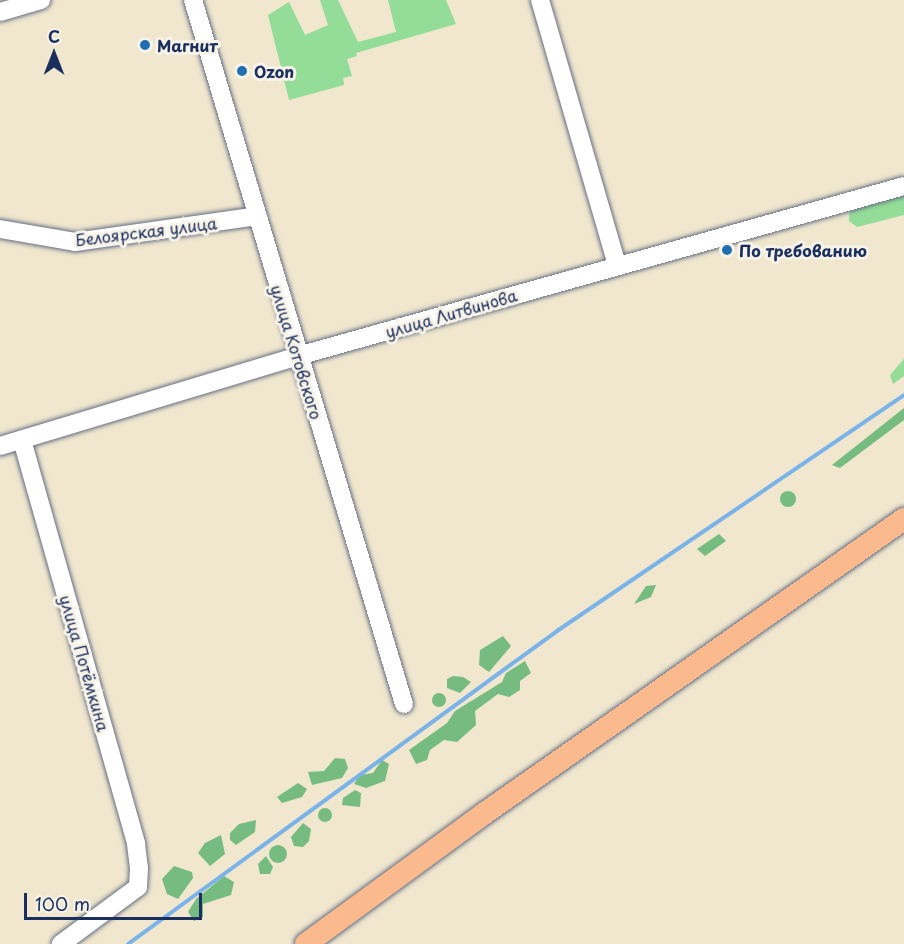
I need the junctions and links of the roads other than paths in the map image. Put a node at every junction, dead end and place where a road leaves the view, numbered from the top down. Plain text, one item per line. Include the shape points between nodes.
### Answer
1 (41, 0) edge
2 (194, 0) edge
3 (540, 0) edge
4 (0, 12) edge
5 (904, 186) edge
6 (257, 216) junction
7 (0, 229) edge
8 (618, 265) junction
9 (298, 356) junction
10 (22, 440) junction
11 (0, 446) edge
12 (904, 519) edge
13 (404, 704) dead end
14 (83, 928) junction
15 (61, 944) edge
16 (92, 944) edge
17 (306, 944) edge

1 - 4 street
2 - 6 street, улица Котовского
3 - 8 street
5 - 8 street, улица Литвинова
6 - 7 street, Белоярская улица via 75,242
6 - 9 street, улица Котовского
8 - 9 street, улица Литвинова
9 - 10 street, улица Литвинова
9 - 13 street, улица Котовского
10 - 11 street, улица Литвинова
10 - 14 street, улица Потёмкина via 136,844 138,887
12 - 17 main road via 485,813
14 - 15 street
14 - 16 street

